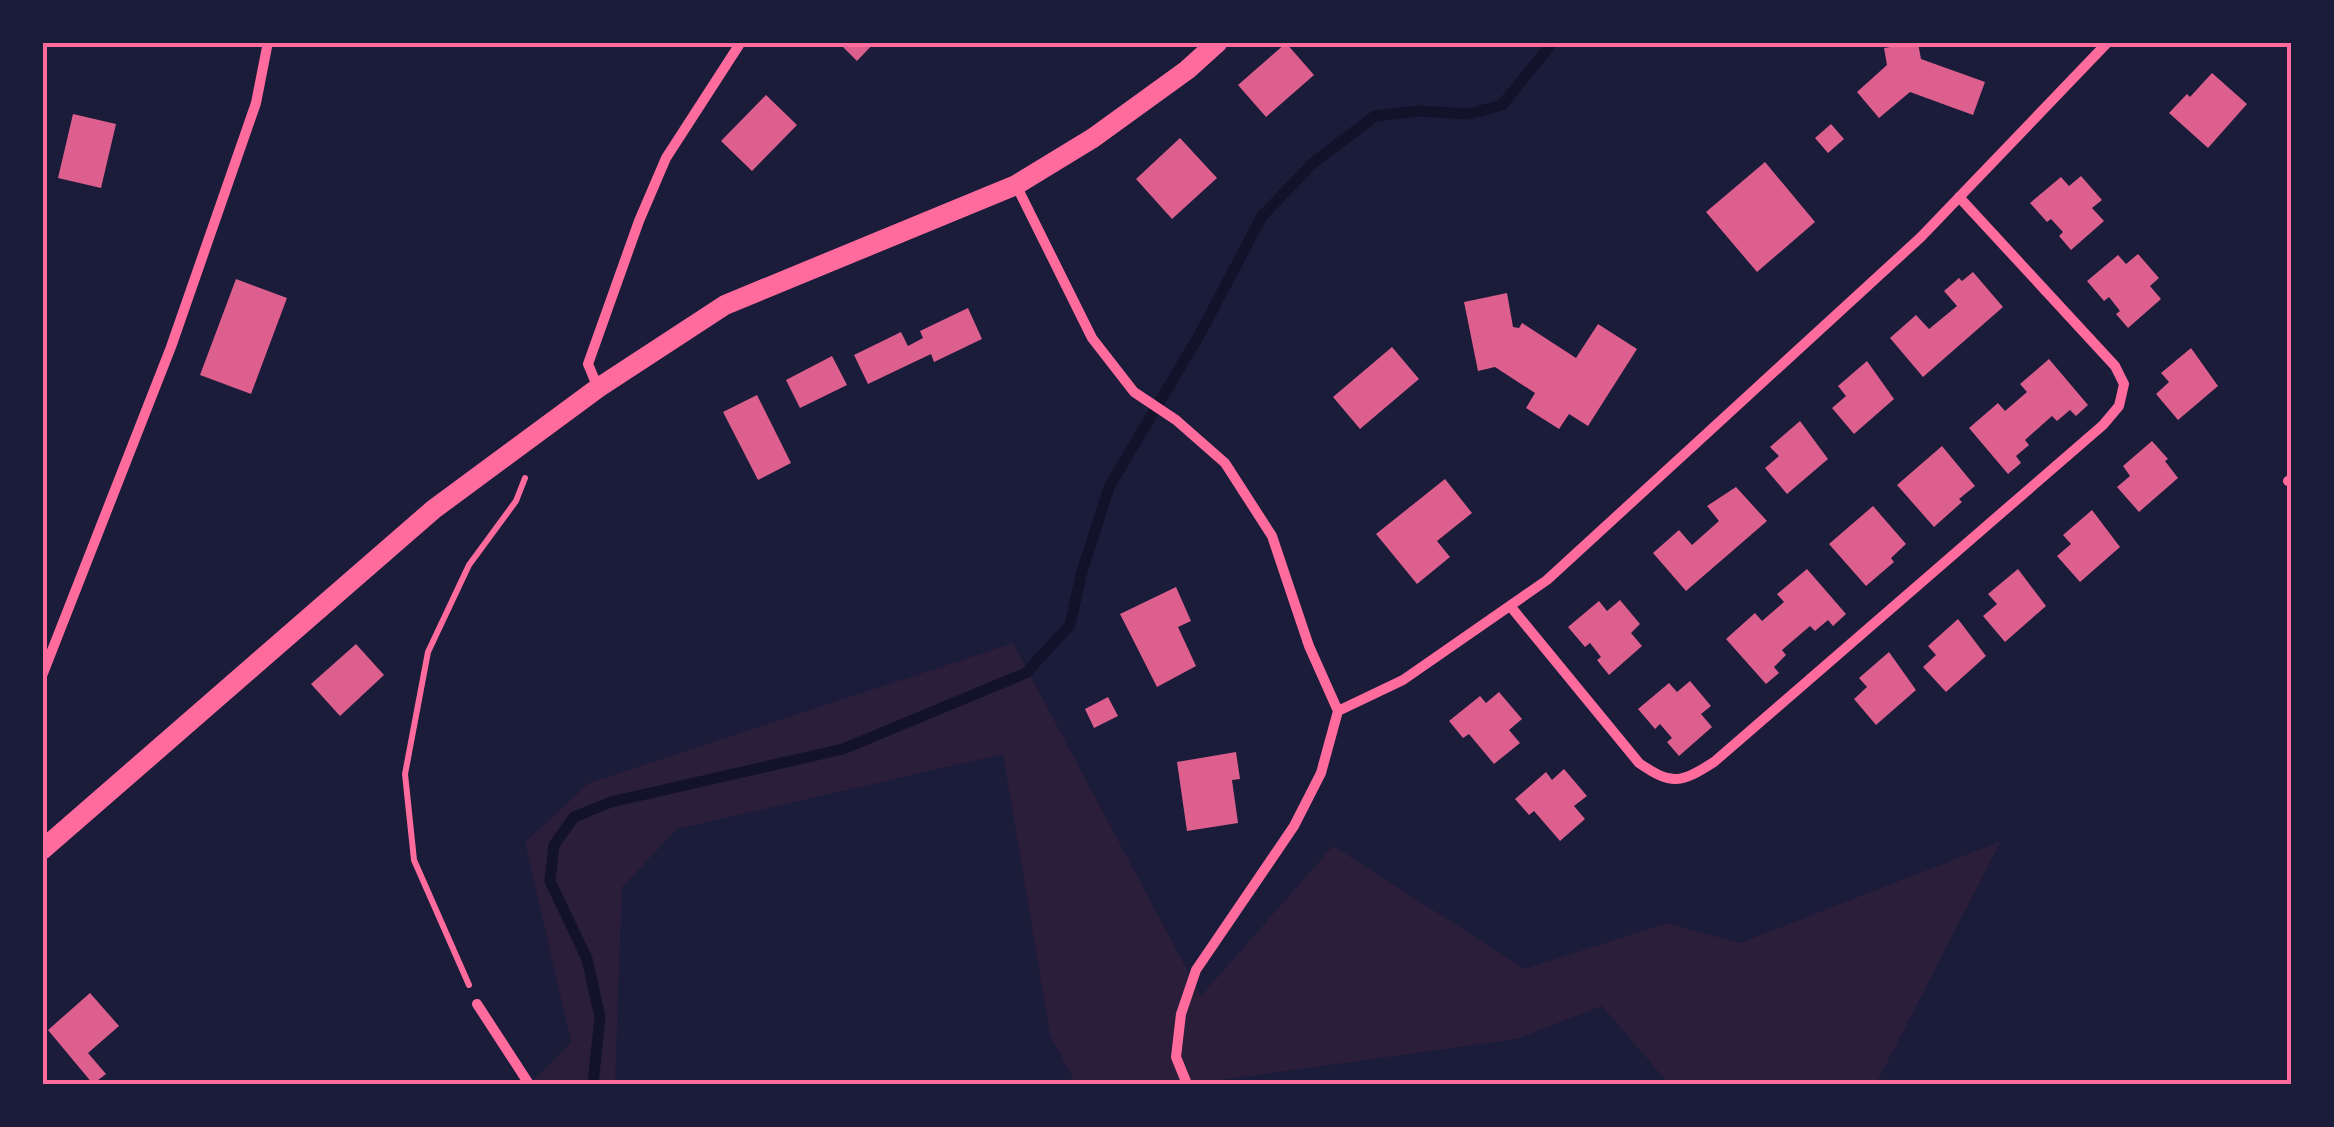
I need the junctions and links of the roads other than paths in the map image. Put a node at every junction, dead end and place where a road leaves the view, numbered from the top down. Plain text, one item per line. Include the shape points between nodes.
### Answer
1 (268, 42) edge
2 (740, 42) edge
3 (1218, 42) edge
4 (2108, 42) edge
5 (1016, 185) junction
6 (1959, 197) junction
7 (598, 388) junction
8 (1511, 606) junction
9 (42, 676) edge
10 (1338, 712) junction
11 (42, 850) edge
12 (478, 1004) road end
13 (529, 1084) edge
14 (1188, 1084) edge

1 - 9 street via 256,103 172,347
2 - 7 street via 666,158 639,221 588,364
3 - 5 main road via 1093,138
4 - 6 street
5 - 7 main road via 725,305
5 - 10 street via 1092,338 1134,392 1225,463 1272,536
6 - 8 street via 1547,580
6 - 8 street via 2115,366 2124,384 2119,406 2103,425 1686,780 1661,779 1639,764
7 - 11 main road via 434,509
8 - 10 street via 1404,680
10 - 14 street via 1321,772 1294,826 1196,970 1176,1057
12 - 13 street

